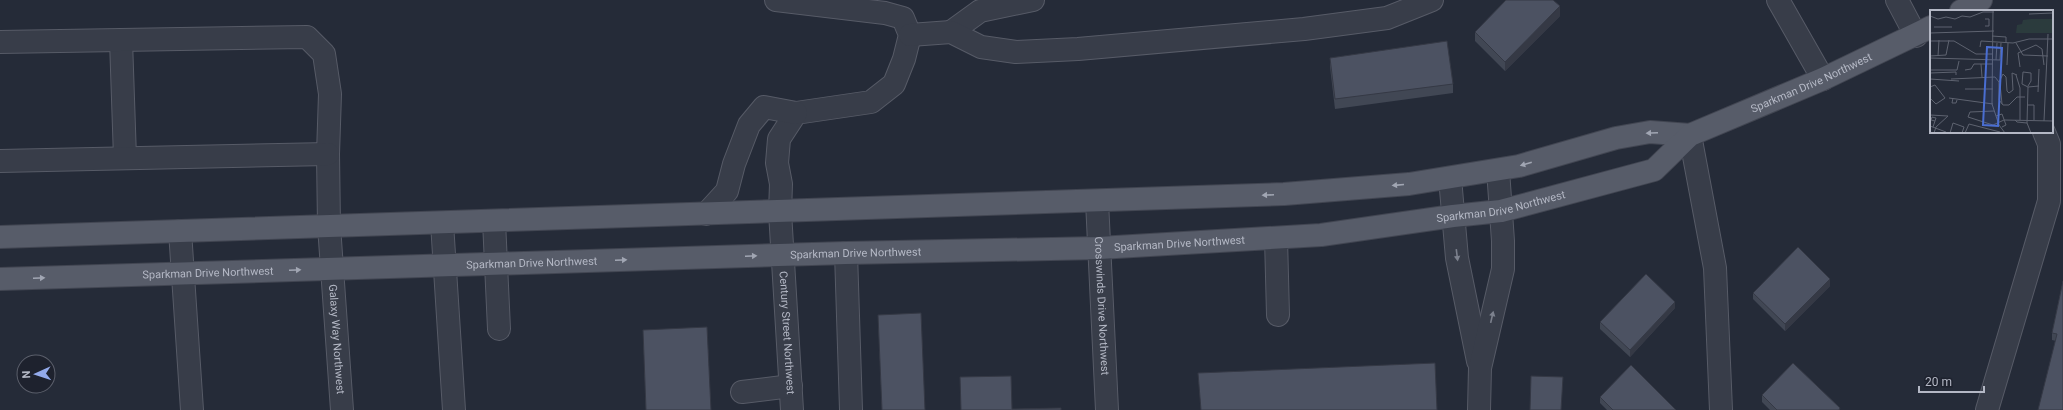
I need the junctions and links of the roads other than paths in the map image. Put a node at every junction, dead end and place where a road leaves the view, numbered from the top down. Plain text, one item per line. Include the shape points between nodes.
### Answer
1 (776, 0) edge
2 (1033, 0) edge
3 (1432, 0) edge
4 (1897, 0) edge
5 (1982, 0) edge
6 (1783, 2) edge
7 (1963, 10) edge
8 (1988, 10) edge
9 (951, 32) junction
10 (1924, 32) edge
11 (910, 35) junction
12 (121, 40) junction
13 (0, 42) edge
14 (1824, 79) junction
15 (796, 113) junction
16 (2044, 133) edge
17 (1690, 135) junction
18 (328, 154) junction
19 (125, 158) junction
20 (0, 161) edge
21 (1498, 170) junction
22 (1450, 178) junction
23 (1097, 201) junction
24 (1501, 211) junction
25 (780, 212) junction
26 (706, 214) junction
27 (1453, 216) junction
28 (494, 221) junction
29 (442, 223) junction
30 (329, 226) junction
31 (180, 231) junction
32 (0, 237) edge
33 (1276, 238) junction
34 (1099, 248) junction
35 (846, 253) junction
36 (783, 255) junction
37 (497, 264) junction
38 (444, 265) junction
39 (332, 269) junction
40 (183, 274) junction
41 (0, 279) edge
42 (1278, 315) dead end
43 (499, 330) dead end
44 (1480, 368) junction
45 (791, 386) junction
46 (742, 392) dead end
47 (192, 410) edge
48 (342, 410) edge
49 (454, 410) edge
50 (792, 410) edge
51 (851, 410) edge
52 (1107, 410) edge
53 (1479, 410) edge
54 (1721, 410) edge
55 (1987, 410) edge

1 - 11 street via 885,12 903,18
2 - 9 street via 980,11
3 - 9 street via 1388,18 1304,29 1078,49 1016,52 981,47
4 - 10 street
5 - 7 main road
5 - 8 street
6 - 14 street
9 - 11 street
10 - 14 main road, Sparkman Drive Northwest
11 - 15 street via 894,84 871,102
12 - 13 street, Galaxy Way Northwest
12 - 18 street, Galaxy Way Northwest via 307,38 324,54 330,94
12 - 19 street
14 - 17 main road, Sparkman Drive Northwest
15 - 25 street, Century Street Northwest via 779,139 777,162 781,184
15 - 26 street via 764,107 749,125 727,191
16 - 55 street via 2049,144 2049,200
17 -> 21 main road, Sparkman Drive Northwest via 1650,132 1616,138
17 - 24 main road, Sparkman Drive Northwest via 1654,170
17 - 54 street via 1714,268
18 - 19 street
18 - 30 street, Galaxy Way Northwest
19 - 20 street
21 - 22 main road, Sparkman Drive Northwest
21 - 24 street
22 -> 23 main road, Sparkman Drive Northwest via 1284,194
22 - 27 street
23 - 25 main road, Sparkman Drive Northwest
23 - 34 street, Crosswinds Drive Northwest
24 - 27 main road, Sparkman Drive Northwest
44 -> 24 street via 1503,269
25 - 26 main road, Sparkman Drive Northwest
25 - 36 street, Century Street Northwest
26 - 28 main road, Sparkman Drive Northwest
27 - 33 main road, Sparkman Drive Northwest via 1321,235
27 -> 44 street via 1457,258
28 - 29 main road, Sparkman Drive Northwest
28 - 37 street
29 - 30 main road, Sparkman Drive Northwest
29 - 38 street
30 - 31 main road, Sparkman Drive Northwest
30 - 39 street, Galaxy Way Northwest
31 - 32 main road, Sparkman Drive Northwest
31 - 40 street
33 - 34 main road, Sparkman Drive Northwest
33 - 42 street
34 - 35 main road, Sparkman Drive Northwest
34 - 52 street, Crosswinds Drive Northwest
35 - 36 main road, Sparkman Drive Northwest
35 - 51 street
37 -> 36 main road, Sparkman Drive Northwest
36 - 45 street, Century Street Northwest
37 - 38 main road, Sparkman Drive Northwest
37 - 43 street
38 - 39 main road, Sparkman Drive Northwest
38 - 49 street
40 -> 39 main road, Sparkman Drive Northwest
39 - 48 street, Galaxy Way Northwest
41 -> 40 main road, Sparkman Drive Northwest
40 - 47 street
44 - 53 street
45 - 46 street
45 - 50 street, Century Street Northwest

